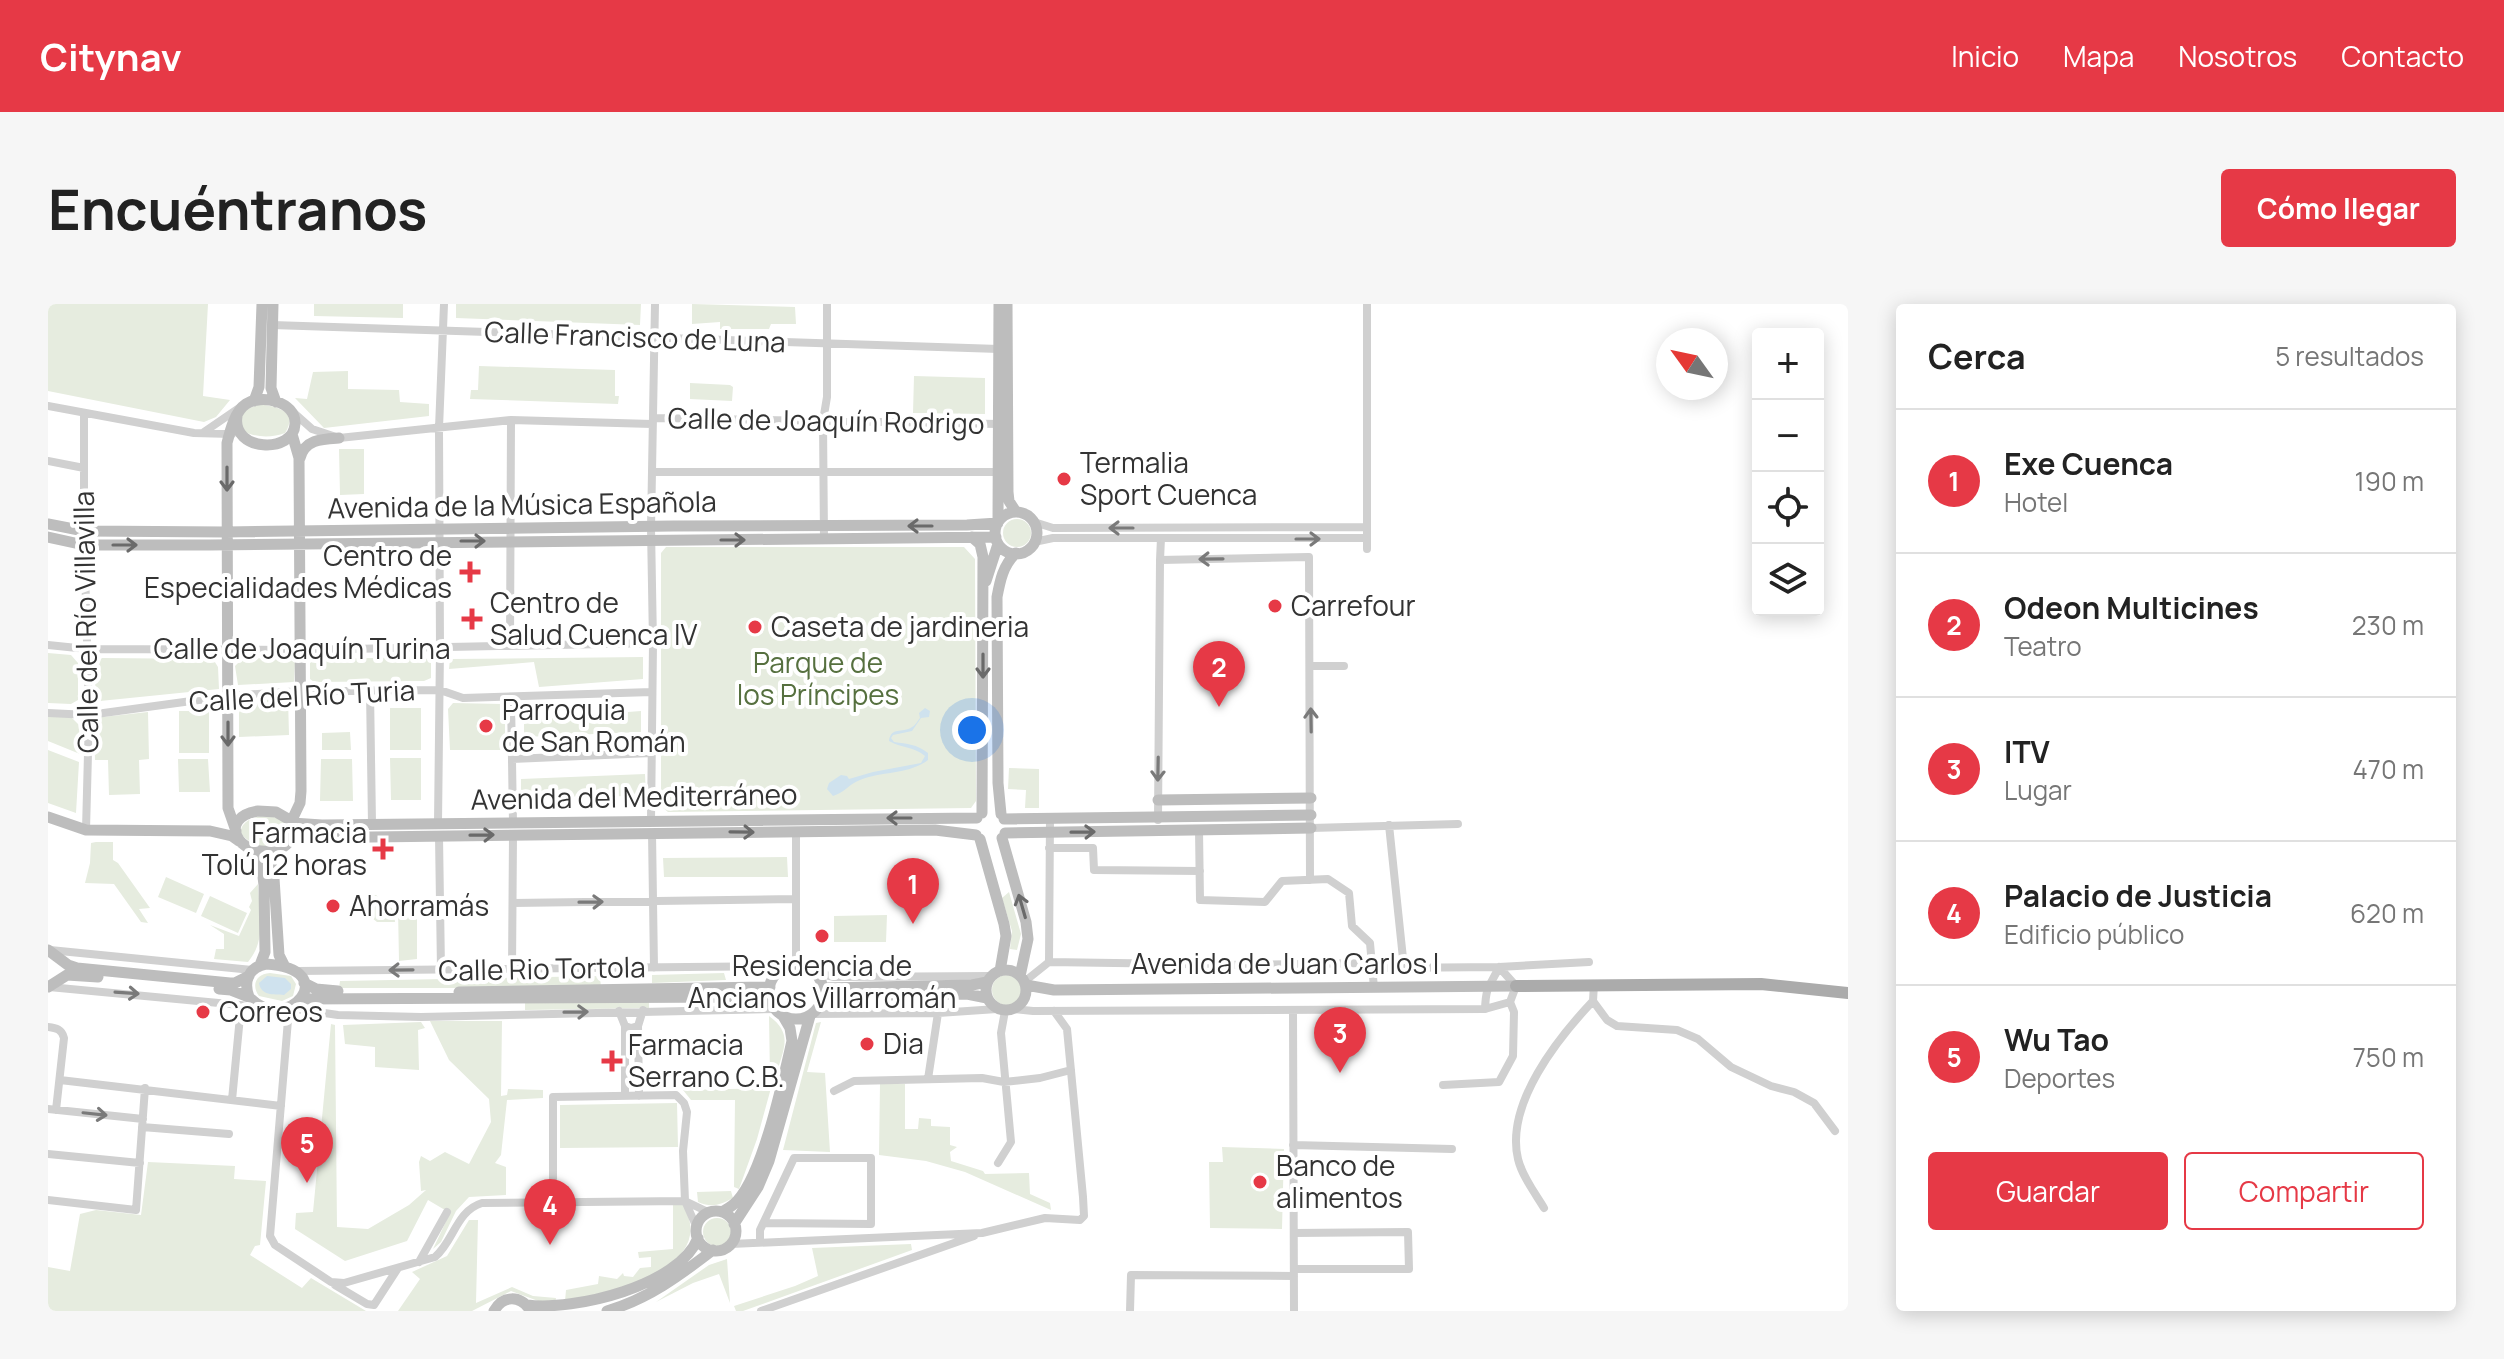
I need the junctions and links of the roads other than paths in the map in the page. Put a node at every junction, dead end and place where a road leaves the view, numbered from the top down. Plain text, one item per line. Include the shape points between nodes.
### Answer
1 (262, 304) edge
2 (273, 304) edge
3 (444, 304) edge
4 (655, 304) edge
5 (827, 304) edge
6 (999, 304) edge
7 (1007, 304) edge
8 (1367, 304) edge
9 (272, 325) junction
10 (444, 331) junction
11 (654, 338) junction
12 (827, 343) junction
13 (999, 349) junction
14 (276, 402) junction
15 (48, 406) edge
16 (244, 407) junction
17 (292, 412) junction
18 (84, 414) junction
19 (511, 420) junction
20 (652, 421) junction
21 (823, 421) junction
22 (999, 424) junction
23 (439, 428) junction
24 (204, 432) junction
25 (230, 433) junction
26 (292, 434) junction
27 (243, 438) junction
28 (326, 438) junction
29 (339, 438) junction
30 (226, 449) junction
31 (299, 458) junction
32 (48, 461) edge
33 (84, 468) junction
34 (652, 472) junction
35 (823, 472) junction
36 (999, 472) junction
37 (1016, 512) junction
38 (1034, 522) junction
39 (998, 523) junction
40 (48, 524) edge
41 (824, 526) junction
42 (1367, 527) junction
43 (84, 531) junction
44 (651, 534) junction
45 (510, 535) junction
46 (440, 536) junction
47 (48, 537) edge
48 (301, 537) junction
49 (972, 537) junction
50 (227, 538) junction
51 (1161, 538) junction
52 (1367, 538) junction
53 (824, 540) junction
54 (997, 540) junction
55 (1034, 542) junction
56 (84, 545) junction
57 (1367, 549) dead end
58 (1016, 553) junction
59 (1160, 560) junction
60 (983, 589) junction
61 (653, 643) junction
62 (48, 645) edge
63 (510, 646) junction
64 (440, 648) junction
65 (87, 649) junction
66 (227, 650) junction
67 (300, 650) junction
68 (1310, 666) junction
69 (1344, 666) dead end
70 (370, 690) junction
71 (440, 690) junction
72 (301, 691) junction
73 (652, 692) junction
74 (228, 696) junction
75 (511, 698) junction
76 (48, 713) edge
77 (89, 715) junction
78 (651, 753) junction
79 (512, 759) junction
80 (1311, 798) junction
81 (1158, 800) junction
82 (1311, 815) junction
83 (979, 816) junction
84 (1002, 816) junction
85 (48, 817) edge
86 (1050, 818) junction
87 (292, 822) junction
88 (438, 823) junction
89 (372, 824) junction
90 (1158, 824) junction
91 (1458, 824) dead end
92 (1389, 825) junction
93 (652, 827) junction
94 (237, 828) junction
95 (1311, 828) junction
96 (513, 829) junction
97 (86, 830) junction
98 (1199, 830) junction
99 (210, 831) junction
100 (1049, 832) junction
101 (796, 833) junction
102 (439, 836) junction
103 (1004, 836) junction
104 (978, 837) junction
105 (292, 838) junction
106 (1049, 848) junction
107 (280, 849) junction
108 (250, 850) junction
109 (1200, 871) junction
110 (1310, 880) junction
111 (795, 899) junction
112 (653, 901) junction
113 (513, 903) junction
114 (48, 950) edge
115 (58, 958) junction
116 (1049, 962) junction
117 (1589, 962) dead end
118 (1372, 963) junction
119 (284, 965) junction
120 (792, 966) junction
121 (1499, 967) junction
122 (654, 968) junction
123 (1404, 968) junction
124 (512, 969) junction
125 (253, 970) junction
126 (441, 970) junction
127 (298, 971) junction
128 (817, 973) junction
129 (993, 976) junction
130 (304, 983) junction
131 (1594, 984) junction
132 (51, 986) edge
133 (1487, 986) junction
134 (1516, 986) junction
135 (770, 987) junction
136 (1024, 988) junction
137 (1374, 988) junction
138 (824, 992) junction
139 (1848, 993) edge
140 (500, 995) junction
141 (987, 998) junction
142 (301, 999) junction
143 (245, 1001) junction
144 (1593, 1001) junction
145 (1510, 1002) junction
146 (289, 1008) junction
147 (776, 1009) junction
148 (1485, 1009) junction
149 (643, 1010) junction
150 (1005, 1010) junction
151 (1293, 1010) junction
152 (619, 1011) junction
153 (1033, 1011) junction
154 (1054, 1011) junction
155 (938, 1013) junction
156 (811, 1015) junction
157 (625, 1026) junction
158 (638, 1026) junction
159 (48, 1027) edge
160 (1071, 1070) junction
161 (928, 1079) junction
162 (60, 1080) junction
163 (1004, 1082) junction
164 (1443, 1085) dead end
165 (145, 1088) junction
166 (834, 1091) dead end
167 (625, 1096) junction
168 (639, 1096) junction
169 (232, 1100) junction
170 (281, 1106) junction
171 (52, 1110) edge
172 (142, 1123) junction
173 (1835, 1131) dead end
174 (229, 1134) dead end
175 (1293, 1145) junction
176 (1452, 1149) dead end
177 (48, 1154) edge
178 (140, 1163) junction
179 (998, 1163) dead end
180 (48, 1200) edge
181 (685, 1201) junction
182 (553, 1203) junction
183 (1544, 1208) dead end
184 (447, 1212) dead end
185 (716, 1213) junction
186 (765, 1223) junction
187 (734, 1224) junction
188 (698, 1233) junction
189 (982, 1233) junction
190 (1294, 1233) junction
191 (932, 1234) junction
192 (911, 1235) junction
193 (760, 1242) junction
194 (731, 1244) junction
195 (934, 1249) junction
196 (713, 1250) junction
197 (920, 1254) junction
198 (419, 1262) junction
199 (398, 1268) junction
200 (1294, 1273) junction
201 (331, 1282) junction
202 (529, 1308) edge
203 (493, 1311) edge
204 (607, 1311) edge
205 (761, 1311) edge
206 (1130, 1311) edge
207 (1294, 1311) edge

1 - 16 street via 259,387
2 - 9 street
3 - 10 street
4 - 11 street
5 - 12 street
6 - 13 street
7 - 37 street via 1008,492
8 - 42 street
9 - 10 street, Calle Francisco de Luna
9 - 14 street via 271,388
10 - 11 street, Calle Francisco de Luna
10 - 23 street
11 - 12 street, Calle Francisco de Luna
11 - 20 street
12 - 13 street, Calle Francisco de Luna
12 - 21 street
13 - 22 street
14 - 16 street
14 - 17 street
15 - 18 street
16 - 24 street
16 - 25 street
16 - 27 street via 237,429
17 - 26 street
17 - 29 street via 312,429
18 - 24 street
18 - 33 street, Calle del Río Villavilla
19 - 20 street, Calle de Joaquín Rodrigo
19 - 23 street, Calle de Joaquín Rodrigo
19 - 45 street
20 - 21 street, Calle de Joaquín Rodrigo
20 - 34 street
21 - 22 street, Calle de Joaquín Rodrigo
21 - 35 street
22 - 36 street
23 - 29 street, Calle de Joaquín Rodrigo
23 - 46 street
24 - 25 street
24 - 30 street
25 - 27 street
25 - 30 street
26 - 27 street via 279,443
26 - 28 street
26 - 31 street
28 - 29 street
28 - 31 street via 306,445
30 -> 50 street
31 - 48 street
32 - 33 street
33 - 43 street, Calle del Río Villavilla
34 - 35 street
34 - 44 street
35 - 36 street
35 - 41 street
36 - 39 street
37 - 38 street
37 - 39 street
42 -> 38 street via 1053,528
38 - 55 street
39 -> 41 street, Avenida de la Música Española
39 - 54 street
40 - 43 street, Avenida de la Música Española
41 - 44 street, Avenida de la Música Española
41 - 53 street
42 - 52 street
43 - 50 street, Avenida de la Música Española
43 - 56 street, Calle del Río Villavilla
44 - 45 street, Avenida de la Música Española
44 -> 53 street, Avenida de la Música Española
44 - 61 street
45 - 46 street, Avenida de la Música Española
45 - 63 street
46 - 48 street, Avenida de la Música Española
46 - 64 street
47 - 56 street, Avenida de la Música Española
48 - 50 street, Avenida de la Música Española
48 - 67 street
49 - 53 street, Avenida de la Música Española
49 - 54 street, Avenida de la Música Española
49 - 60 street via 983,550
56 -> 50 street, Avenida de la Música Española
50 - 66 street
51 -> 52 street
51 - 55 street
51 - 59 street
52 - 57 street
54 - 58 street
54 - 60 street
55 - 58 street
56 - 65 street, Calle del Río Villavilla
58 - 84 street via 1005,568 997,597
68 -> 59 street via 1309,557
59 -> 81 street
60 -> 83 street
61 - 63 street, Calle de Joaquín Turina
61 - 73 street
62 - 65 street, Calle de Joaquín Turina
63 - 64 street, Calle de Joaquín Turina
64 - 67 street, Calle de Joaquín Turina
64 - 71 street
65 - 66 street, Calle de Joaquín Turina
65 - 77 street, Calle del Río Villavilla
66 - 67 street, Calle de Joaquín Turina
66 - 74 street
67 - 72 street
68 - 69 street
80 -> 68 street
70 - 71 street, Calle del Río Turia
70 - 72 street, Calle del Río Turia
70 - 89 street
71 - 75 street, Calle del Río Turia via 463,698
71 - 88 street
72 - 74 street, Calle del Río Turia
72 - 87 street via 300,803
73 - 75 street, Calle del Río Turia
73 - 78 street
74 - 77 street, Calle del Río Turia
74 -> 94 street via 228,808
75 - 79 street
76 - 77 street, Calle del Río Turia
77 - 97 street, Calle del Río Villavilla
78 - 79 street
78 - 93 street
79 - 96 street
80 - 81 street
80 - 82 street
81 - 90 street
82 - 90 street
82 - 95 street
83 - 84 street via 991,811
83 -> 93 street, Avenida del Mediterráneo
83 - 104 street via 974,826
84 - 86 street
84 - 103 street
85 - 97 street
86 - 90 street
86 - 100 street
87 - 89 street, Avenida del Mediterráneo
87 - 94 street via 273,811 250,812
87 - 105 street
88 - 89 street, Avenida del Mediterráneo
88 - 96 street, Avenida del Mediterráneo
90 - 98 street
100 -> 90 street
91 - 92 street
92 - 95 street
92 - 123 street
93 - 96 street, Avenida del Mediterráneo
93 -> 101 street, Avenida del Mediterráneo
93 - 112 street
94 - 99 street
94 - 99 street via 227,835
94 - 108 street
95 - 98 street
95 - 110 street
102 -> 96 street, Avenida del Mediterráneo
96 - 113 street
97 - 99 street
98 - 109 street
100 - 103 street
100 - 106 street
101 - 104 street, Avenida del Mediterráneo via 935,830
101 - 111 street
102 - 105 street, Avenida del Mediterráneo
102 - 126 street
103 - 104 street via 991,843
136 -> 103 street via 1026,922
104 - 129 street via 1006,936
105 - 107 street
106 - 109 street via 1093,848 1094,870
106 - 116 street
107 - 108 street
107 - 119 street via 273,875
108 - 125 street via 261,860 264,885 265,952
109 - 110 street via 1200,900 1265,902 1282,881
110 - 118 street via 1328,879 1349,893 1352,926 1370,943
111 - 112 street
111 - 120 street
113 -> 112 street
112 - 122 street
113 - 124 street
114 - 115 street
114 - 125 street
115 - 125 street via 77,968 230,983
115 - 132 street via 61,968
116 - 118 street
116 - 136 street
117 - 121 street
118 - 123 street
118 - 137 street
119 - 125 street
119 - 127 street
120 - 122 street, Calle Rio Tortola
120 - 128 street
120 - 135 street via 776,974
121 - 123 street
121 - 133 street
121 - 134 street
122 - 124 street, Calle Rio Tortola
124 - 126 street, Calle Rio Tortola
125 - 143 street
126 -> 127 street, Calle Rio Tortola
127 - 130 street
128 - 129 street
128 - 138 street
129 - 136 street, Avenida de Juan Carlos I via 1010,970
129 - 138 street, Avenida de Juan Carlos I via 972,985
129 - 141 street
130 - 140 street via 324,990
130 - 142 street
131 - 134 main road
131 - 139 main road via 1761,984
131 - 144 street
132 -> 143 street via 67,975 93,977 219,989
133 - 134 street, Avenida de Juan Carlos I
133 - 137 street, Avenida de Juan Carlos I
133 - 148 street
134 - 145 street
135 - 140 street
135 - 147 street
136 - 137 street, Avenida de Juan Carlos I
136 - 150 street
136 - 153 street
138 - 141 street
138 - 156 street
140 - 142 street
140 - 147 street via 742,997 758,998
141 - 150 street
142 - 146 street
143 - 146 street
143 - 169 street
144 - 173 street via 1617,1026 1677,1030 1698,1039 1731,1067 1814,1103
144 - 183 street via 1527,1090 1519,1115 1518,1158
145 - 148 street
145 - 164 street via 1513,1056 1499,1082
146 -> 152 street via 366,1016
146 - 170 street
147 - 149 street
147 - 156 street via 795,1019
147 - 185 street via 790,1028 792,1041 766,1140 744,1192
148 - 151 street
149 - 152 street
149 - 158 street
150 - 153 street
150 - 155 street
150 - 163 street
151 - 154 street
151 - 175 street
152 - 157 street
153 - 154 street
154 - 160 street via 1067,1029
155 - 156 street
155 - 161 street
156 - 187 street via 765,1170
157 - 158 street
157 - 167 street
158 - 168 street
159 - 162 street via 63,1033
160 - 163 street
160 - 189 street via 1084,1216 1037,1219
161 - 163 street
161 - 166 street via 854,1081
162 - 165 street
162 - 171 street
163 - 179 street via 1011,1142
165 - 169 street
165 - 172 street
167 - 168 street
167 - 182 street via 553,1097
168 - 181 street via 676,1095 684,1103
169 - 170 street
170 - 201 street via 270,1236 275,1245
171 -> 172 street
172 - 174 street
172 - 178 street
175 - 176 street
175 - 190 street
177 - 178 street
178 - 180 street via 136,1210
181 - 182 street
181 - 185 street
181 - 188 street
182 - 198 street via 475,1205 463,1214 435,1257
184 - 198 street
185 - 187 street via 729,1216
185 - 188 street via 702,1218
186 - 186 street via 794,1158 871,1158 871,1224
186 - 193 street
187 - 194 street
188 - 196 street via 705,1247
188 - 202 street via 691,1253 678,1265 630,1292 558,1310
189 - 191 street
189 - 195 street
190 - 200 street
190 - 200 street via 1408,1232 1409,1269
191 - 192 street
191 - 195 street
192 - 193 street
192 - 197 street via 918,1240
193 - 194 street
194 - 196 street
195 - 197 street
196 - 204 street via 664,1287
197 - 205 street
198 - 199 street
199 - 201 street
199 - 201 street via 374,1305
200 - 206 street via 1131,1275
200 - 207 street
202 - 203 street via 519,1299 508,1299

